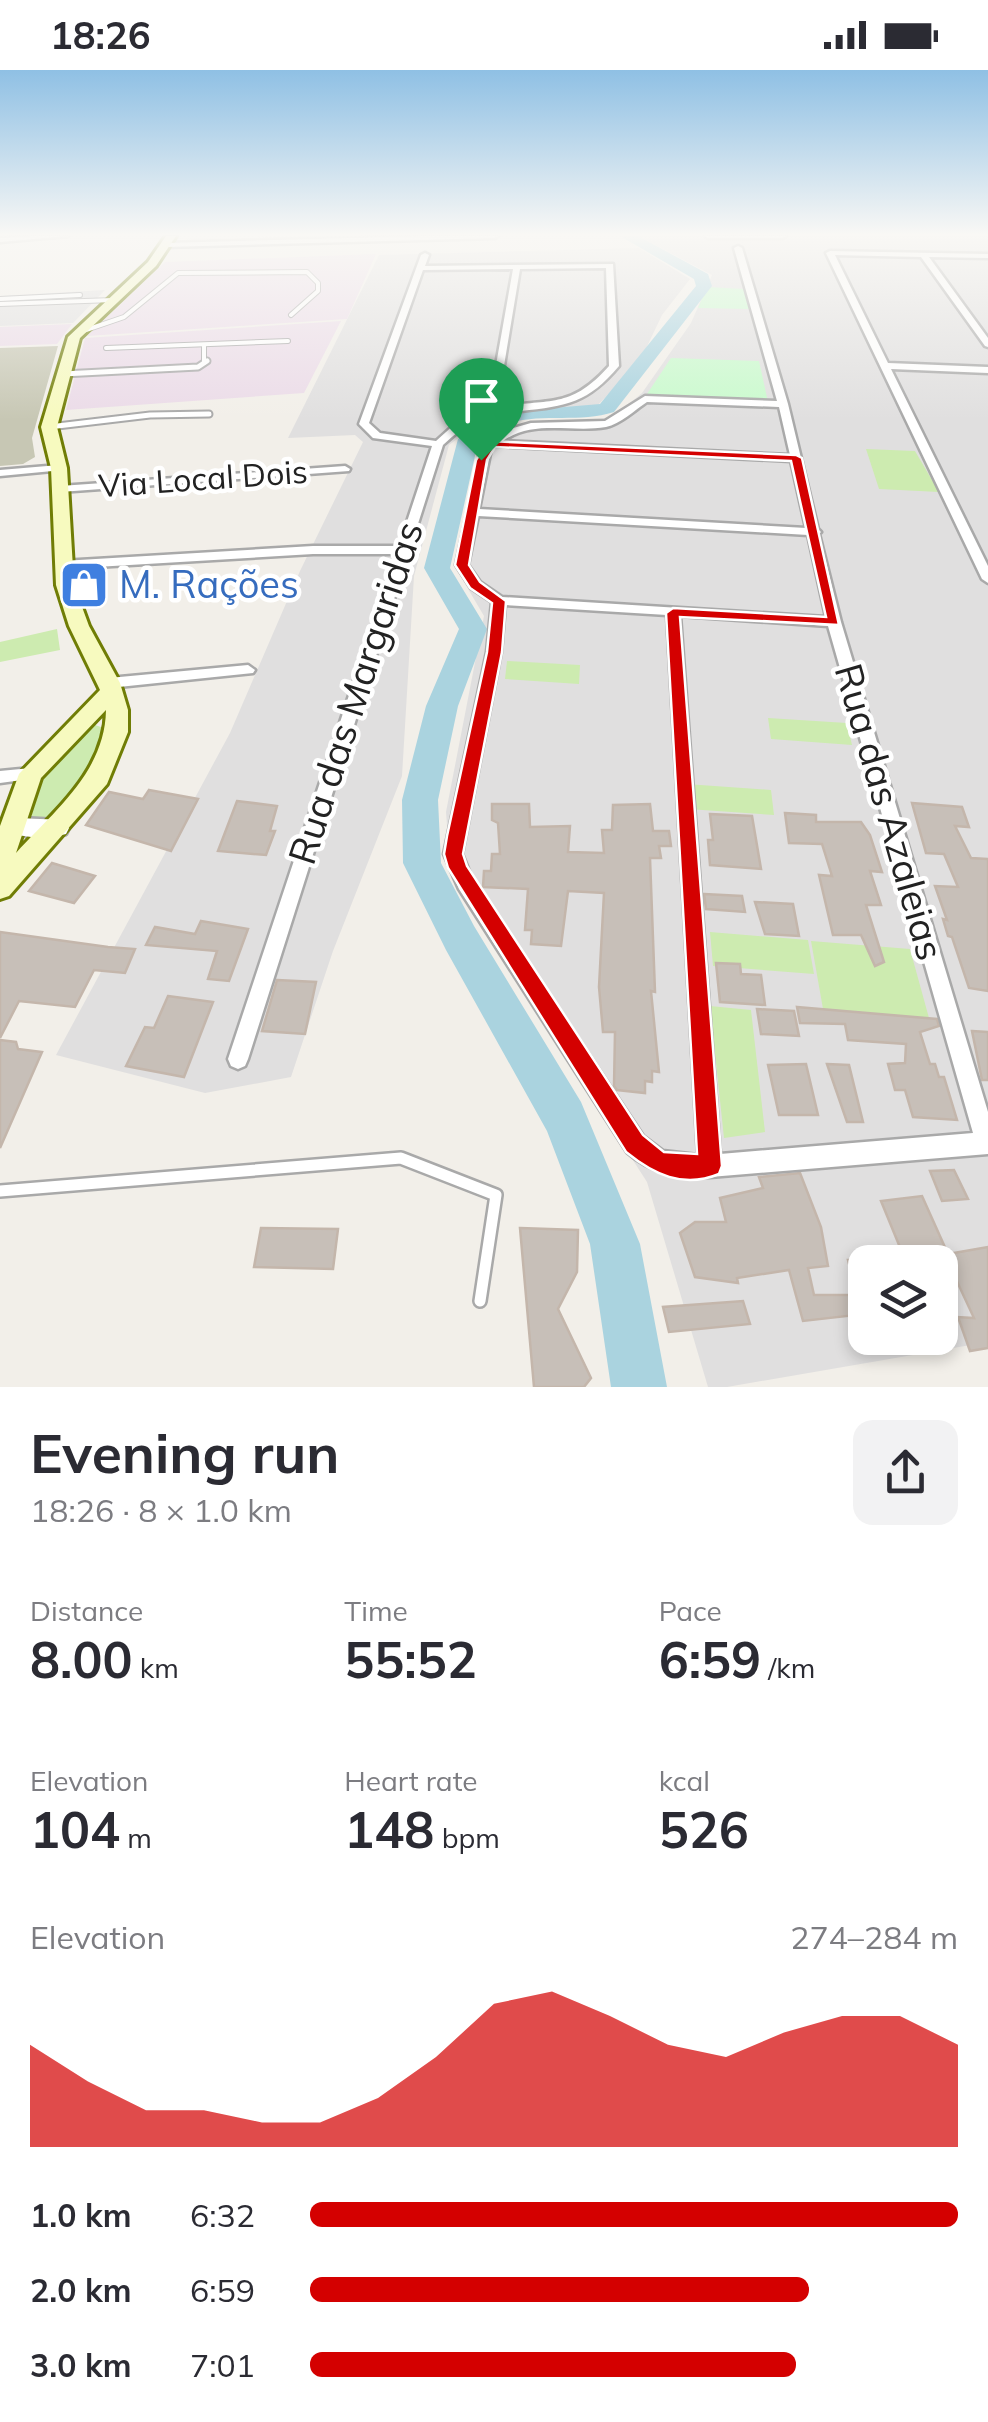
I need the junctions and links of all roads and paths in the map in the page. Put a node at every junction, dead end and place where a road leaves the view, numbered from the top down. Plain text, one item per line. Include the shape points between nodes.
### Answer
1 (107, 297) edge
2 (148, 297) edge
3 (311, 297) edge
4 (411, 297) edge
5 (512, 297) edge
6 (612, 297) edge
7 (752, 297) edge
8 (852, 297) edge
9 (954, 297) edge
10 (104, 300) junction
11 (0, 302) edge
12 (291, 315) dead end
13 (78, 331) junction
14 (288, 341) dead end
15 (988, 344) edge
16 (204, 345) junction
17 (106, 348) dead end
18 (886, 366) junction
19 (988, 370) edge
20 (63, 374) junction
21 (783, 404) junction
22 (492, 409) junction
23 (209, 414) dead end
24 (50, 427) junction
25 (492, 443) junction
26 (438, 444) junction
27 (796, 458) junction
28 (59, 468) junction
29 (345, 469) dead end
30 (0, 473) edge
31 (60, 489) junction
32 (472, 512) junction
33 (815, 532) junction
34 (402, 550) junction
35 (62, 565) junction
36 (988, 578) edge
37 (499, 601) junction
38 (673, 613) junction
39 (834, 622) junction
40 (248, 670) dead end
41 (110, 687) junction
42 (80, 721) junction
43 (118, 721) junction
44 (31, 774) junction
45 (0, 777) edge
46 (12, 825) junction
47 (58, 828) junction
48 (0, 860) edge
49 (0, 888) edge
50 (238, 1059) dead end
51 (987, 1142) edge
52 (710, 1166) junction
53 (0, 1191) edge
54 (480, 1301) dead end

1 - 10 main road
2 - 13 lane via 100,327
3 - 12 lane
4 - 26 street via 364,424 377,436
5 - 22 street
6 - 22 street via 612,371 572,402
7 - 21 street, Rua das Azaleias
8 - 18 street
9 - 15 street
10 - 11 lane
10 - 13 main road
13 - 20 main road
14 - 16 lane
16 - 17 lane
16 - 20 lane via 207,362 198,367
18 - 19 street
18 - 36 street
20 - 24 main road
21 - 25 street via 650,398 607,424 531,426
21 - 27 street, Rua das Azaleias
22 - 26 street via 458,423
23 - 24 lane
24 - 28 main road
25 - 27 street
25 - 32 street via 481,460
26 - 34 street, Rua das Margaridas
27 - 33 street, Rua das Azaleias
28 - 30 street
28 - 31 main road
29 - 31 street, Via Local Dois
31 - 35 main road
32 - 33 street
32 - 37 street via 462,565 475,585
33 - 39 street, Rua das Azaleias
34 - 35 street
34 - 50 street, Rua das Margaridas
35 - 41 main road via 79,626
37 - 38 street
37 - 52 street via 456,836 458,868 634,1144 658,1163
38 - 39 street
38 - 52 street
39 - 51 street, Rua das Azaleias
40 - 41 street
41 - 42 main road
41 - 43 main road
42 - 43 street
42 - 44 main road
43 - 47 main road via 99,778
44 - 45 street
44 - 46 main road
46 - 47 street
46 - 48 main road
47 - 49 main road
51 - 52 street
53 - 54 lane via 400,1158 496,1195

